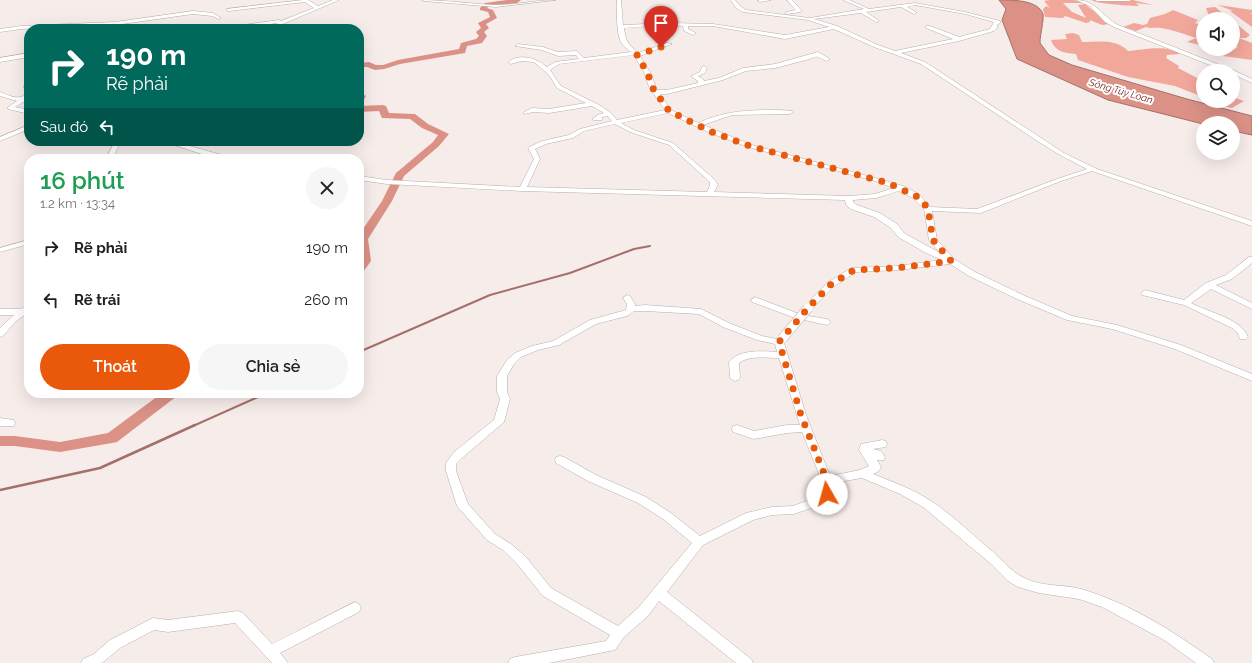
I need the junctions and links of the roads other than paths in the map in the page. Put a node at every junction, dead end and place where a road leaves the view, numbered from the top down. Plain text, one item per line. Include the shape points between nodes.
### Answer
1 (337, 0) edge
2 (424, 0) edge
3 (554, 0) edge
4 (618, 0) edge
5 (769, 0) edge
6 (789, 0) edge
7 (845, 0) edge
8 (1078, 0) edge
9 (1097, 0) edge
10 (1129, 0) edge
11 (734, 1) edge
12 (760, 2) edge
13 (889, 2) dead end
14 (743, 3) dead end
15 (902, 5) junction
16 (317, 8) junction
17 (229, 10) dead end
18 (868, 10) junction
19 (861, 11) junction
20 (914, 13) dead end
21 (772, 14) junction
22 (151, 18) junction
23 (219, 18) junction
24 (809, 19) junction
25 (213, 20) dead end
26 (288, 20) junction
27 (876, 21) dead end
28 (105, 24) edge
29 (158, 24) dead end
30 (218, 24) edge
31 (241, 24) edge
32 (279, 24) edge
33 (685, 25) junction
34 (24, 27) edge
35 (621, 27) junction
36 (835, 27) junction
37 (928, 27) dead end
38 (0, 31) edge
39 (693, 33) dead end
40 (959, 39) junction
41 (669, 44) dead end
42 (518, 46) dead end
43 (894, 53) junction
44 (636, 54) junction
45 (24, 56) edge
46 (582, 59) junction
47 (827, 59) dead end
48 (1, 60) edge
49 (511, 62) dead end
50 (1212, 64) edge
51 (704, 68) dead end
52 (546, 70) junction
53 (1252, 74) edge
54 (1240, 76) edge
55 (1243, 77) junction
56 (1252, 80) edge
57 (701, 83) junction
58 (655, 92) junction
59 (0, 94) edge
60 (23, 100) joint
61 (591, 104) junction
62 (24, 111) edge
63 (669, 111) junction
64 (526, 112) dead end
65 (790, 112) dead end
66 (608, 114) junction
67 (595, 119) dead end
68 (617, 123) junction
69 (698, 125) junction
70 (24, 129) edge
71 (0, 139) edge
72 (181, 146) edge
73 (208, 154) edge
74 (1092, 169) junction
75 (364, 179) edge
76 (900, 188) junction
77 (522, 189) junction
78 (710, 193) junction
79 (849, 198) junction
80 (928, 209) junction
81 (1252, 224) edge
82 (24, 243) edge
83 (0, 250) edge
84 (1252, 259) edge
85 (950, 260) junction
86 (1209, 286) junction
87 (1145, 293) dead end
88 (755, 300) dead end
89 (1186, 303) junction
90 (1252, 306) edge
91 (24, 311) edge
92 (0, 312) edge
93 (24, 312) edge
94 (827, 322) dead end
95 (0, 334) edge
96 (1243, 337) dead end
97 (780, 340) junction
98 (784, 355) junction
99 (735, 378) dead end
100 (1252, 378) edge
101 (807, 428) junction
102 (737, 429) dead end
103 (882, 444) dead end
104 (865, 452) junction
105 (880, 457) dead end
106 (560, 460) dead end
107 (863, 474) junction
108 (827, 481) junction
109 (699, 542) junction
110 (659, 593) junction
111 (355, 608) dead end
112 (620, 633) junction
113 (270, 651) junction
114 (88, 663) edge
115 (281, 663) edge
116 (515, 663) edge
117 (746, 663) edge
118 (1208, 663) edge

1 - 16 street
2 - 3 street via 507,6
4 - 35 street
5 - 12 street
6 - 21 street via 799,11
7 - 18 street
8 - 50 street via 1092,5 1107,21 1116,26
9 - 10 street
11 - 14 street
11 - 21 street via 745,11
13 - 15 street
15 - 18 street
15 - 20 street
15 - 40 street via 918,4 998,22 994,29
16 - 17 street via 306,1
16 - 26 street
18 - 19 street
19 - 24 street
19 - 27 street
21 - 24 street
22 - 23 street via 208,13
22 - 28 street
22 - 29 street
23 - 25 street
23 - 30 street via 221,19
24 - 36 street
26 - 31 street
26 - 32 street
33 - 35 street
33 - 36 street via 717,26 785,37
33 - 39 street via 686,30
34 - 38 street
35 - 44 street via 626,46
36 - 43 street
37 - 40 street
40 - 43 street
41 - 44 street
42 - 46 street via 558,54 577,53
43 - 74 street via 923,63 1052,148
44 - 46 street
44 - 58 street
45 - 48 street
46 - 52 street via 557,63
47 - 57 street via 818,54 775,66 745,69 721,79
49 - 52 street via 521,59 536,61
51 - 57 street via 702,73 694,76 701,80
52 - 61 street via 560,87
53 - 55 street
54 - 55 street
55 - 56 street
57 - 58 street via 667,92
58 - 63 street
59 - 60 street
60 - 62 street via 10,108
61 - 64 street via 546,112
61 - 66 street
63 - 68 street
63 - 69 street
65 - 69 street via 722,114
66 - 67 street
66 - 68 street
68 - 77 street via 582,130 572,137 544,142 531,148 537,159
68 - 78 street via 638,134 671,144 713,181
69 - 76 street via 750,146
70 - 71 street
72 - 73 street
74 - 80 street via 978,211
74 - 81 street
75 - 77 street
76 - 79 street via 876,196
76 - 80 street via 916,196
77 - 78 street
78 - 79 street
79 - 85 street via 849,203 854,207 877,214 894,226 901,235
80 - 85 street via 933,240
82 - 83 street
84 - 86 street via 1229,277 1217,280
85 - 97 street, bridge via 897,268 854,270 830,285
85 - 100 street via 972,274 1070,318 1178,347
86 - 89 street
86 - 90 street
87 - 89 street
88 - 94 street
89 - 96 street via 1235,326
91 - 92 street
93 - 95 street via 12,319
97 - 98 street
97 - 112 street via 760,338 726,326 701,312 645,308 628,304 624,314 593,322 556,343 518,355 510,362 502,376 502,392 505,399 499,422 451,463 451,471 463,506 491,538 507,547 522,561 547,592
98 - 99 street via 738,358 734,362
98 - 101 street
101 - 102 street via 754,435
101 - 108 street
103 - 104 street via 865,448
104 - 105 street
104 - 107 street via 876,467
106 - 109 street via 592,478 642,500
107 - 108 street
107 - 118 street via 904,491 927,504 1022,583 1106,602 1168,636
108 - 109 street via 827,494 813,503 794,510 750,516
109 - 110 street
110 - 112 street
110 - 117 street
111 - 113 street
112 - 116 street via 610,646
113 - 114 street via 238,617 168,626 152,624 115,644 99,658
113 - 115 street

